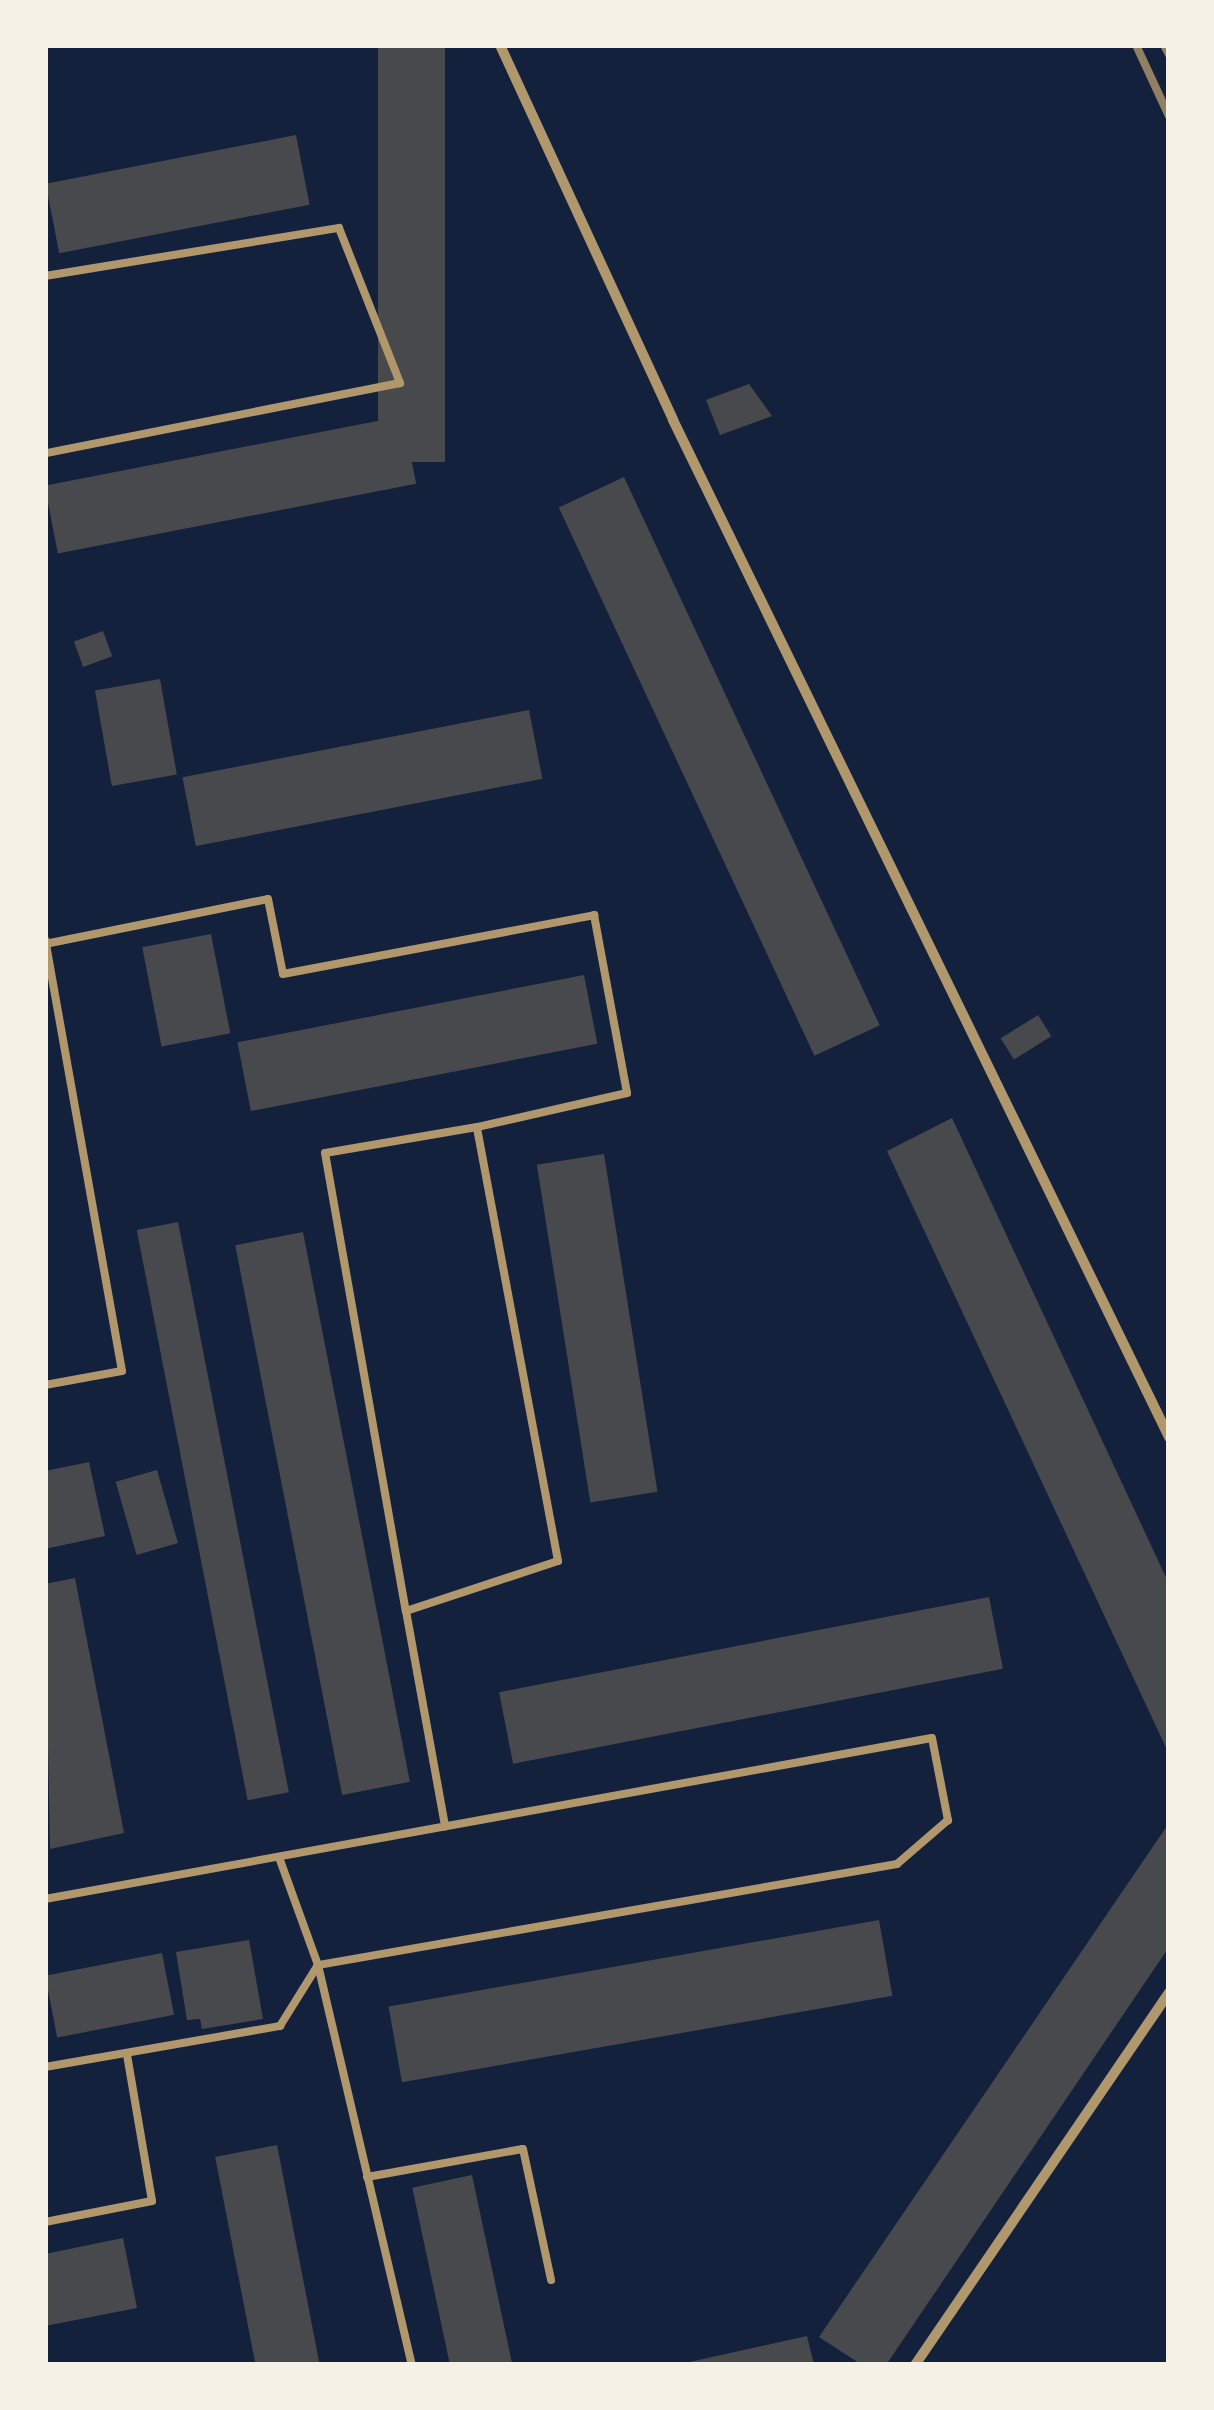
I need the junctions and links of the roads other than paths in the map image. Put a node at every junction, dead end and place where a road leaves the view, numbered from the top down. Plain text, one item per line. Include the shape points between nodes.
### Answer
1 (500, 45) edge
2 (45, 276) edge
3 (45, 453) edge
4 (45, 942) edge
5 (477, 1128) junction
6 (45, 1385) edge
7 (1169, 1437) edge
8 (406, 1611) junction
9 (445, 1826) junction
10 (279, 1856) junction
11 (45, 1899) edge
12 (318, 1965) junction
13 (1169, 1992) edge
14 (127, 2054) junction
15 (45, 2067) edge
16 (366, 2178) junction
17 (45, 2222) edge
18 (551, 2280) dead end
19 (412, 2365) edge
20 (915, 2365) edge

1 - 7 street via 673,420
2 - 3 lane via 339,228 400,383
4 - 5 lane via 268,899 283,974 594,915 627,1093
4 - 6 lane via 122,1371
5 - 8 lane via 558,1561
5 - 8 lane via 325,1153
8 - 9 lane
9 - 10 lane
9 - 12 lane via 932,1738 948,1820 898,1864
10 - 11 lane
10 - 12 lane
12 - 14 lane via 280,2026
12 - 16 lane
13 - 20 street
14 - 15 lane
14 - 17 lane via 152,2200
16 - 18 lane via 524,2148
16 - 19 lane

